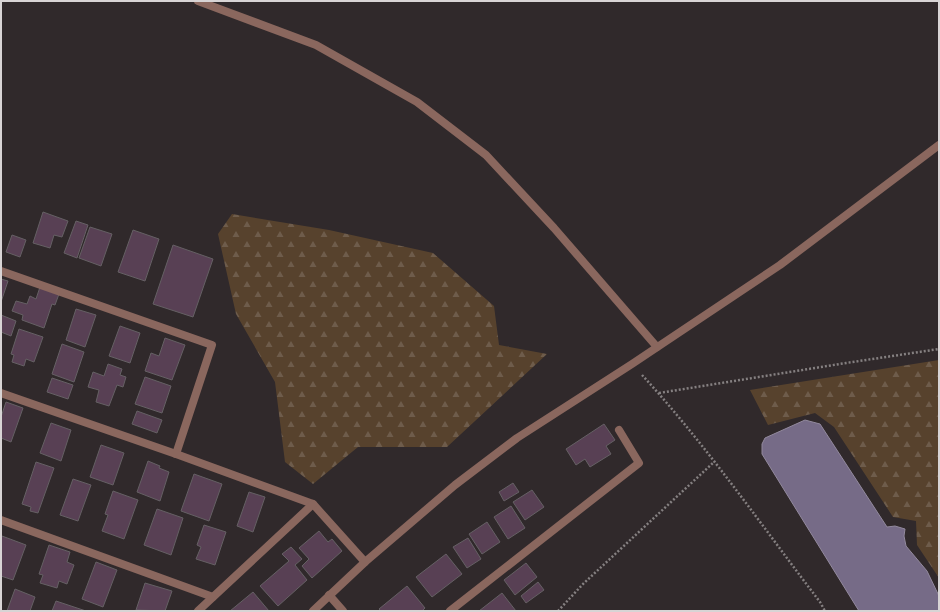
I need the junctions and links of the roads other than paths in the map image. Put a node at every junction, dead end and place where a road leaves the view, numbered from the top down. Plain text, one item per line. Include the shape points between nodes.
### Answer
1 (198, 1) edge
2 (939, 145) edge
3 (1, 271) edge
4 (657, 347) junction
5 (1, 393) edge
6 (619, 430) dead end
7 (176, 454) junction
8 (313, 504) junction
9 (1, 520) edge
10 (365, 562) junction
11 (329, 595) junction
12 (213, 597) junction
13 (198, 611) edge
14 (313, 611) edge
15 (343, 611) edge
16 (450, 611) edge

1 - 4 street via 316,45 417,102 486,155 554,228
2 - 4 street via 780,265
3 - 7 street via 212,345
4 - 10 street via 517,438 455,485
5 - 7 street
6 - 16 street via 639,463
7 - 8 street
8 - 10 street
8 - 12 street
9 - 12 street
10 - 11 street
11 - 14 street
11 - 15 street
12 - 13 street

